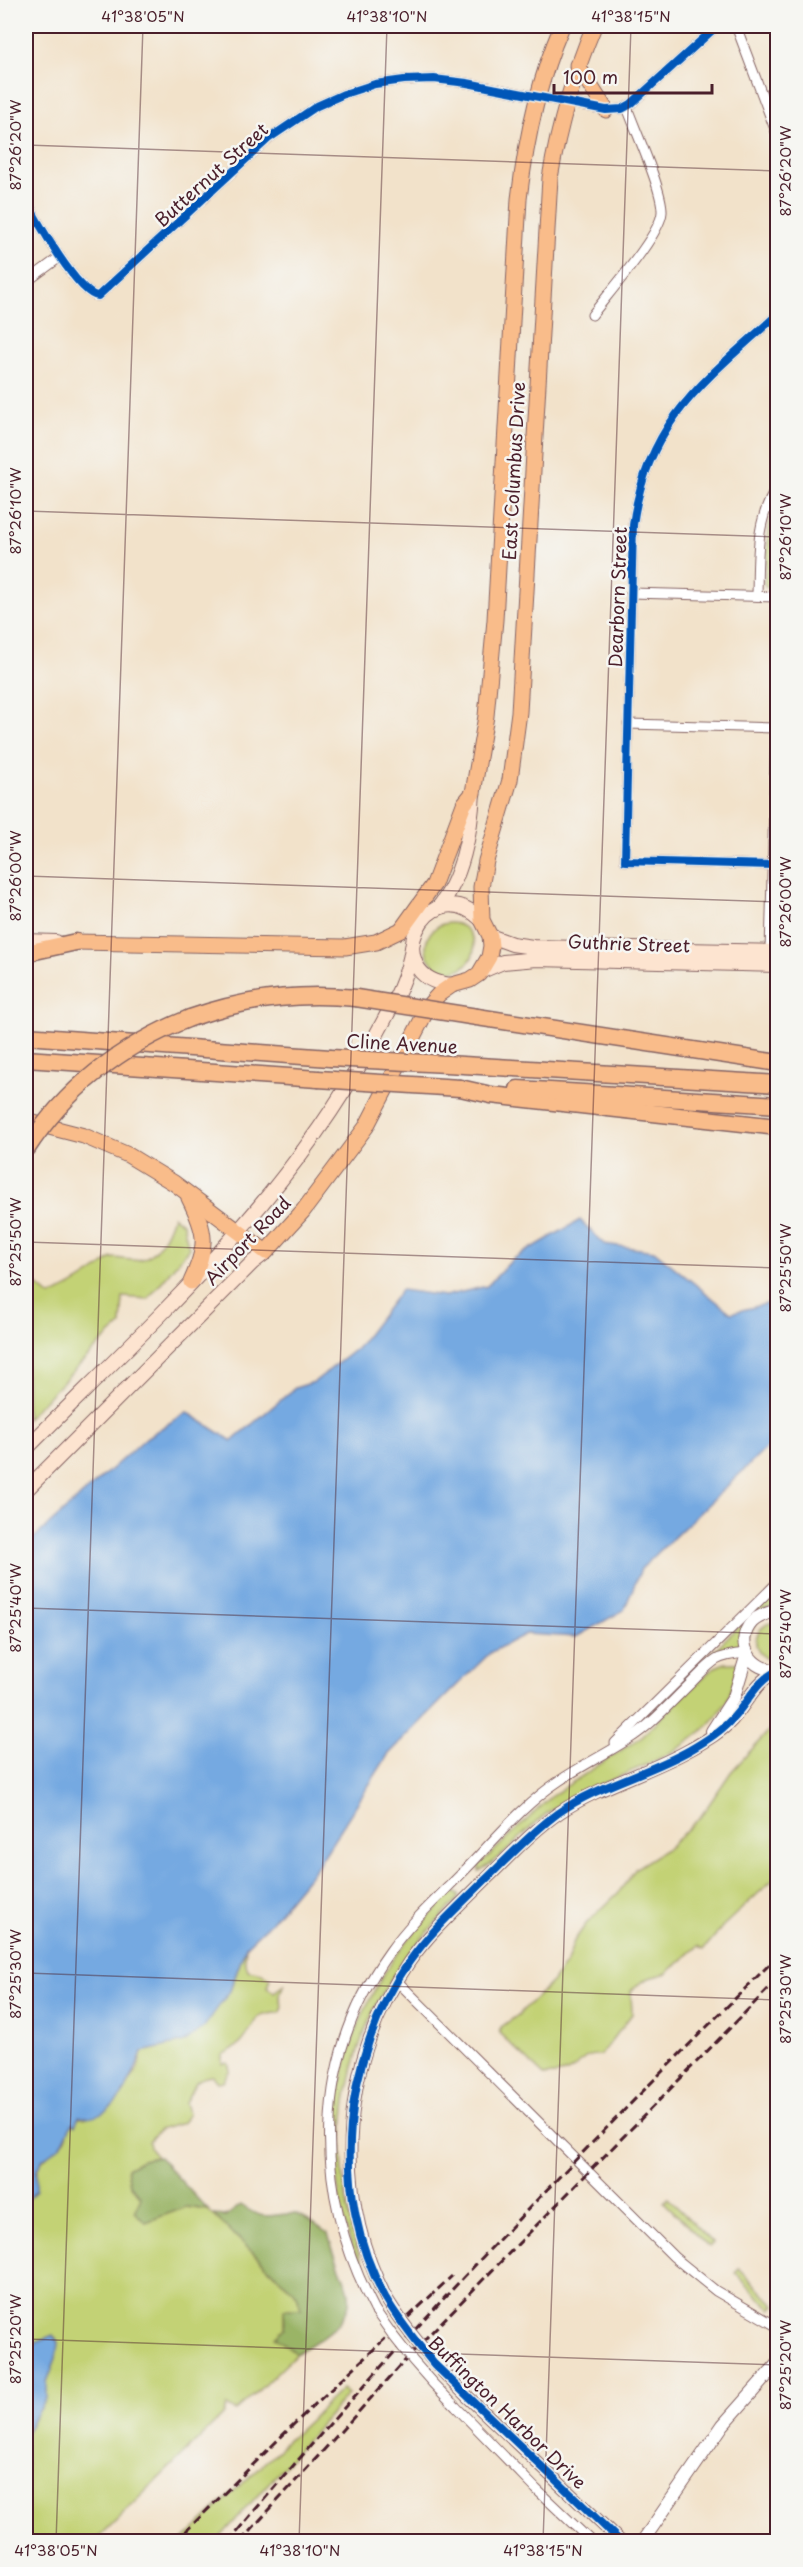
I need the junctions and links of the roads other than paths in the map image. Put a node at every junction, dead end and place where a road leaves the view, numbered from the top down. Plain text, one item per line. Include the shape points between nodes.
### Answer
1 (562, 26) edge
2 (594, 26) edge
3 (717, 26) edge
4 (736, 26) edge
5 (578, 65) junction
6 (537, 97) junction
7 (565, 103) junction
8 (627, 107) junction
9 (606, 110) junction
10 (777, 137) edge
11 (26, 199) edge
12 (60, 257) junction
13 (26, 282) edge
14 (777, 314) edge
15 (592, 315) dead end
16 (777, 486) edge
17 (631, 593) junction
18 (757, 596) junction
19 (777, 597) edge
20 (628, 724) junction
21 (473, 793) junction
22 (772, 865) junction
23 (432, 911) junction
24 (482, 920) junction
25 (401, 930) junction
26 (490, 936) junction
27 (26, 941) edge
28 (76, 942) junction
29 (412, 948) junction
30 (774, 952) edge
31 (26, 953) edge
32 (777, 965) edge
33 (482, 971) junction
34 (453, 985) junction
35 (26, 1036) edge
36 (26, 1059) edge
37 (777, 1063) edge
38 (777, 1084) edge
39 (460, 1088) junction
40 (777, 1105) edge
41 (26, 1121) edge
42 (777, 1127) edge
43 (26, 1150) edge
44 (186, 1192) junction
45 (238, 1232) junction
46 (266, 1252) junction
47 (191, 1282) junction
48 (26, 1449) edge
49 (26, 1490) edge
50 (777, 1582) edge
51 (775, 1612) edge
52 (747, 1653) junction
53 (777, 1671) edge
54 (699, 1744) junction
55 (601, 1755) junction
56 (397, 1981) junction
57 (777, 2327) edge
58 (777, 2363) edge
59 (592, 2541) edge
60 (621, 2541) edge
61 (642, 2541) edge

1 - 6 main road, East Columbus Drive
2 - 5 main road, East Columbus Drive
3 - 8 street
4 - 10 street
5 - 7 main road, East Columbus Drive
5 - 9 main road
6 - 7 street, Butternut Street
6 - 12 street, Butternut Street via 434,79 375,84 317,106 268,139 101,294 90,294
6 - 21 main road, East Columbus Drive via 519,199 495,620 486,716
7 - 9 street, Butternut Street
7 - 24 main road, East Columbus Drive via 546,216 519,712 508,791 483,872
8 - 9 street, Butternut Street
8 - 15 street via 660,197 661,216 654,232
11 - 12 street
12 - 13 street
14 - 17 street, Dearborn Street via 697,388 659,439 636,501
16 - 18 street via 760,522
17 - 18 street
17 - 20 street, Dearborn Street
18 - 19 street
20 - 22 street, Dearborn Street via 625,861
20 - 22 street via 776,728
21 - 23 main road, East Columbus Drive via 456,880
21 - 25 main road via 464,804 434,884
22 - 30 street
23 - 24 main road via 460,907
23 - 25 main road
23 - 29 main road via 416,927
24 - 26 main road
25 - 28 main road via 376,942 345,947
26 - 30 main road, Guthrie Street via 533,946
26 - 33 main road via 489,957
27 - 28 main road
28 - 31 highway
29 - 34 main road via 423,973 440,984
29 - 45 main road, Airport Road via 401,989 332,1112
32 - 33 main road, Guthrie Street via 537,959 503,962
33 - 34 main road
34 - 46 main road, Airport Road via 429,1004 351,1150
35 - 38 highway, Cline Avenue, bridge
36 - 39 highway, bridge
37 - 43 highway, bridge via 356,998 268,998 190,1017 141,1040 107,1062 56,1110
39 - 40 highway via 539,1089
39 - 42 highway via 491,1095
41 - 44 main road via 107,1144
44 - 45 main road
44 - 47 main road via 204,1233 203,1252
45 - 46 main road
45 - 47 main road, Airport Road
46 - 49 main road, Airport Road
47 - 48 main road, Airport Road
50 - 55 street
51 - 52 street, Buffington Harbor Drive via 751,1622 744,1642
52 - 53 street via 761,1668
52 - 54 street, Buffington Harbor Drive via 734,1697
52 - 55 street via 716,1660 655,1719
53 - 54 street, Buffington Harbor Drive via 761,1681 730,1722
54 - 56 street, Buffington Harbor Drive via 559,1813 442,1924
55 - 59 street, bridge via 528,1806 415,1920 378,1969 350,2025 339,2061 328,2135 335,2205 345,2241 375,2310 423,2375
56 - 57 street via 674,2258 716,2291
56 - 60 street, Buffington Harbor Drive, bridge via 366,2048 354,2099 352,2184 369,2262 386,2298 434,2364
58 - 61 street via 723,2426

